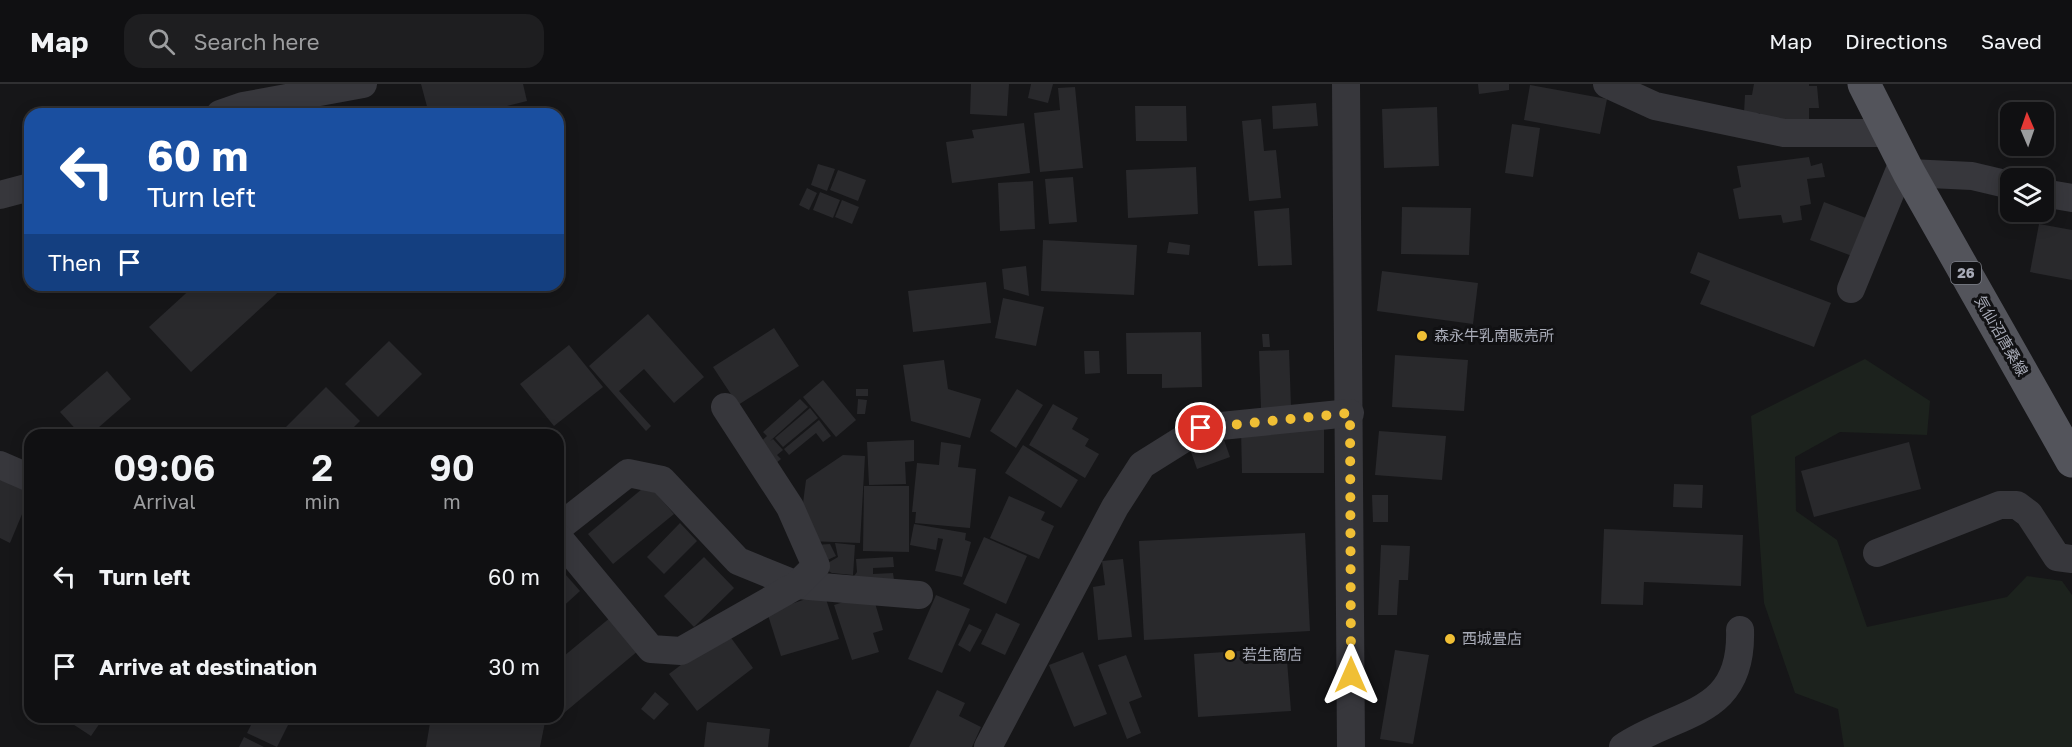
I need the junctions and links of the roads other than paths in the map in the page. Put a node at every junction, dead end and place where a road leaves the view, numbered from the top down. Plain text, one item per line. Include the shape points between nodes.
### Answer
1 (363, 84) edge
2 (1346, 84) edge
3 (1607, 84) edge
4 (1864, 84) edge
5 (236, 105) edge
6 (1887, 133) junction
7 (1906, 167) junction
8 (2000, 183) edge
9 (24, 189) edge
10 (0, 195) edge
11 (2054, 195) edge
12 (2072, 198) edge
13 (1851, 289) dead end
14 (725, 407) dead end
15 (1350, 413) junction
16 (2072, 461) edge
17 (0, 465) edge
18 (24, 475) edge
19 (564, 523) edge
20 (564, 544) edge
21 (1877, 553) dead end
22 (2072, 559) edge
23 (797, 585) junction
24 (919, 595) dead end
25 (1740, 630) dead end
26 (988, 747) edge
27 (1351, 747) edge
28 (1623, 747) edge

1 - 5 street
2 - 15 street
3 - 6 street via 1655,106 1784,133
4 - 6 main road, 気仙沼唐桑線 / 26
6 - 7 main road, 気仙沼唐桑線 / 26
7 - 8 street
7 - 13 street
7 - 16 main road, 気仙沼唐桑線 / 26
9 - 10 street
11 - 12 street
14 - 23 street via 790,507 816,566
15 - 26 street via 1201,428 1142,465 1115,507
15 - 27 street
17 - 18 street
19 - 23 street via 628,473 662,480 738,561
20 - 23 street via 651,649 681,651
21 - 22 street via 2000,505 2017,505 2029,514 2057,557
23 - 24 street
25 - 28 street via 1735,673 1716,699

